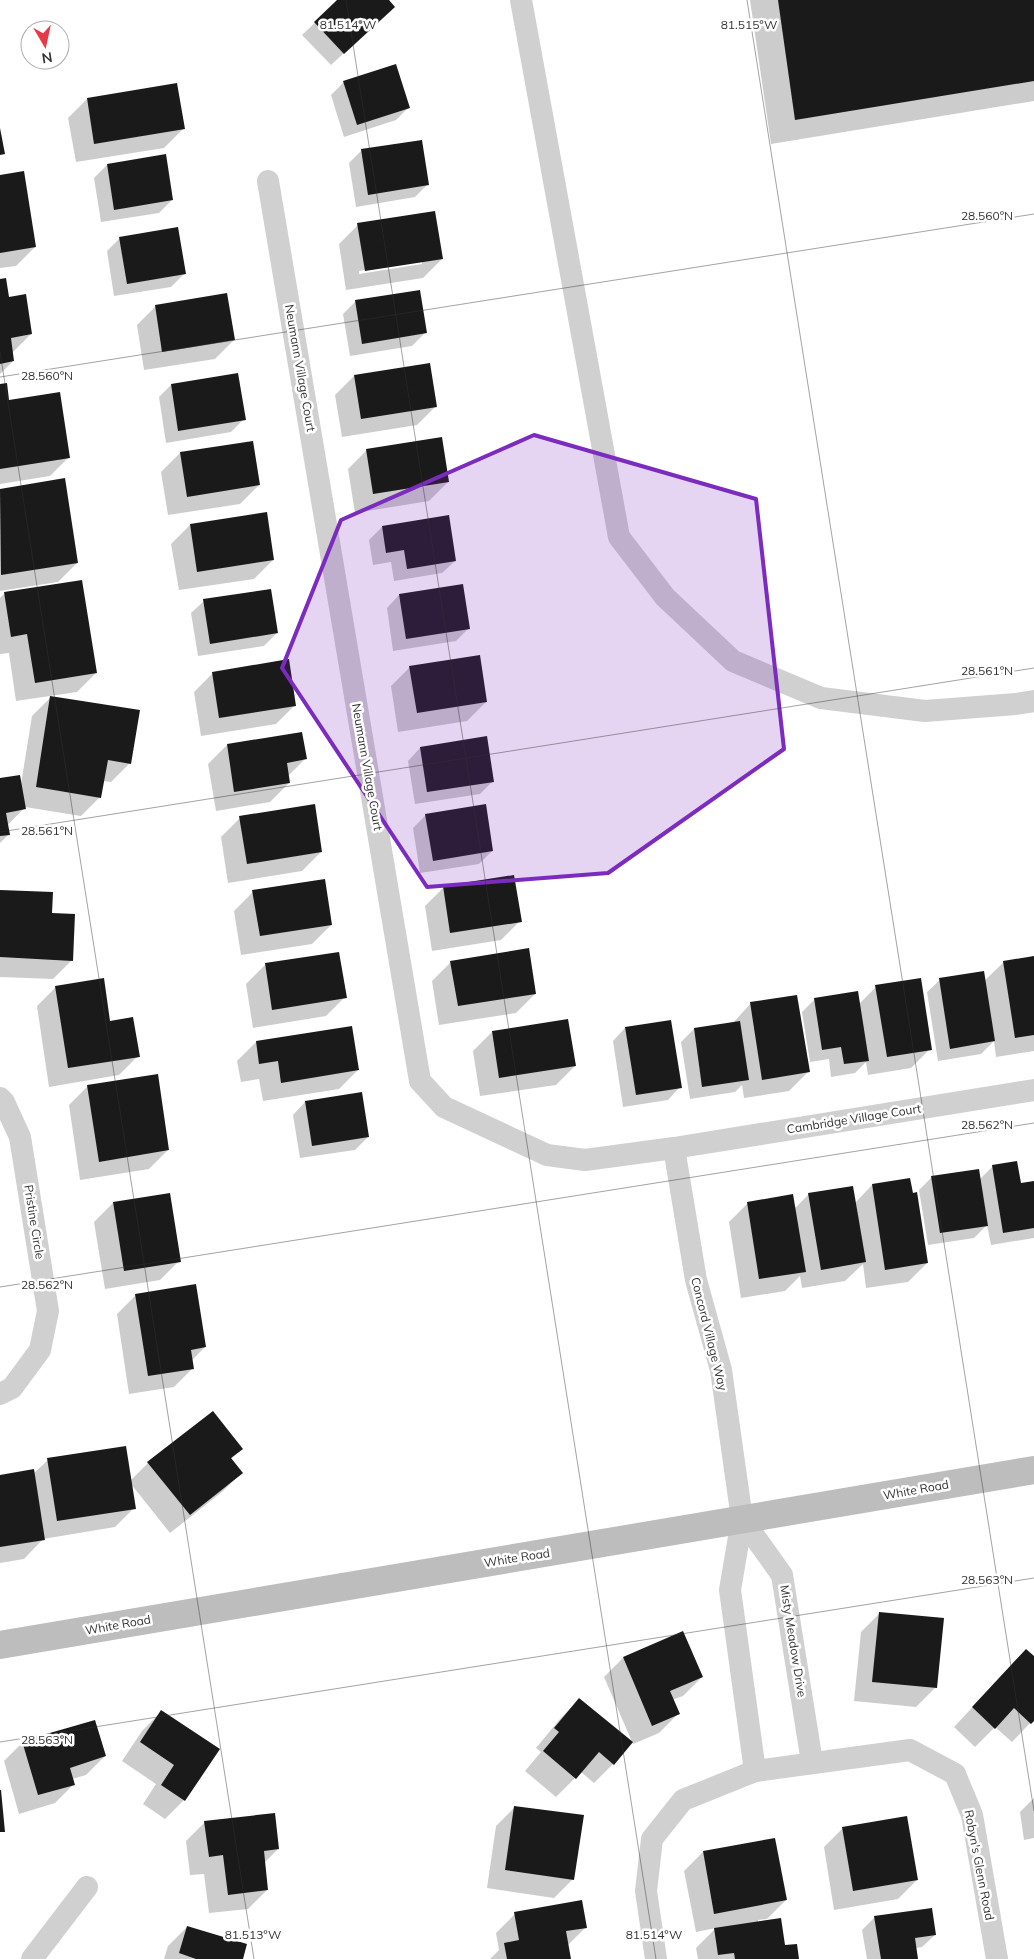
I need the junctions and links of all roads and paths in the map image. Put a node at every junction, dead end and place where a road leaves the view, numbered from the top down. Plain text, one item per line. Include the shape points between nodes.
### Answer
1 (521, 0) edge
2 (268, 181) dead end
3 (1034, 701) edge
4 (1034, 1090) edge
5 (0, 1098) edge
6 (674, 1148) junction
7 (0, 1394) edge
8 (1034, 1470) edge
9 (742, 1519) junction
10 (0, 1645) edge
11 (812, 1762) junction
12 (755, 1771) junction
13 (87, 1887) dead end
14 (32, 1959) edge
15 (656, 1959) edge
16 (997, 1959) edge

1 - 3 street via 619,537 665,597 733,661 821,698 925,712
2 - 6 street, Neumann Village Court via 420,1081 444,1107 547,1155 585,1160
4 - 6 street, Cambridge Village Court
5 - 7 street, Pristine Circle via 20,1137 48,1311 40,1350 12,1388
6 - 9 street, Concord Village Way via 696,1280 721,1370
8 - 9 street, White Road
9 - 10 street, White Road
9 - 11 street, Misty Meadow Drive via 782,1575
9 - 12 street via 730,1590
11 - 12 street
11 - 16 street, Robyn's Glenn Road via 910,1750 955,1774 972,1815
12 - 15 street via 683,1800 652,1839 646,1891
13 - 14 street

